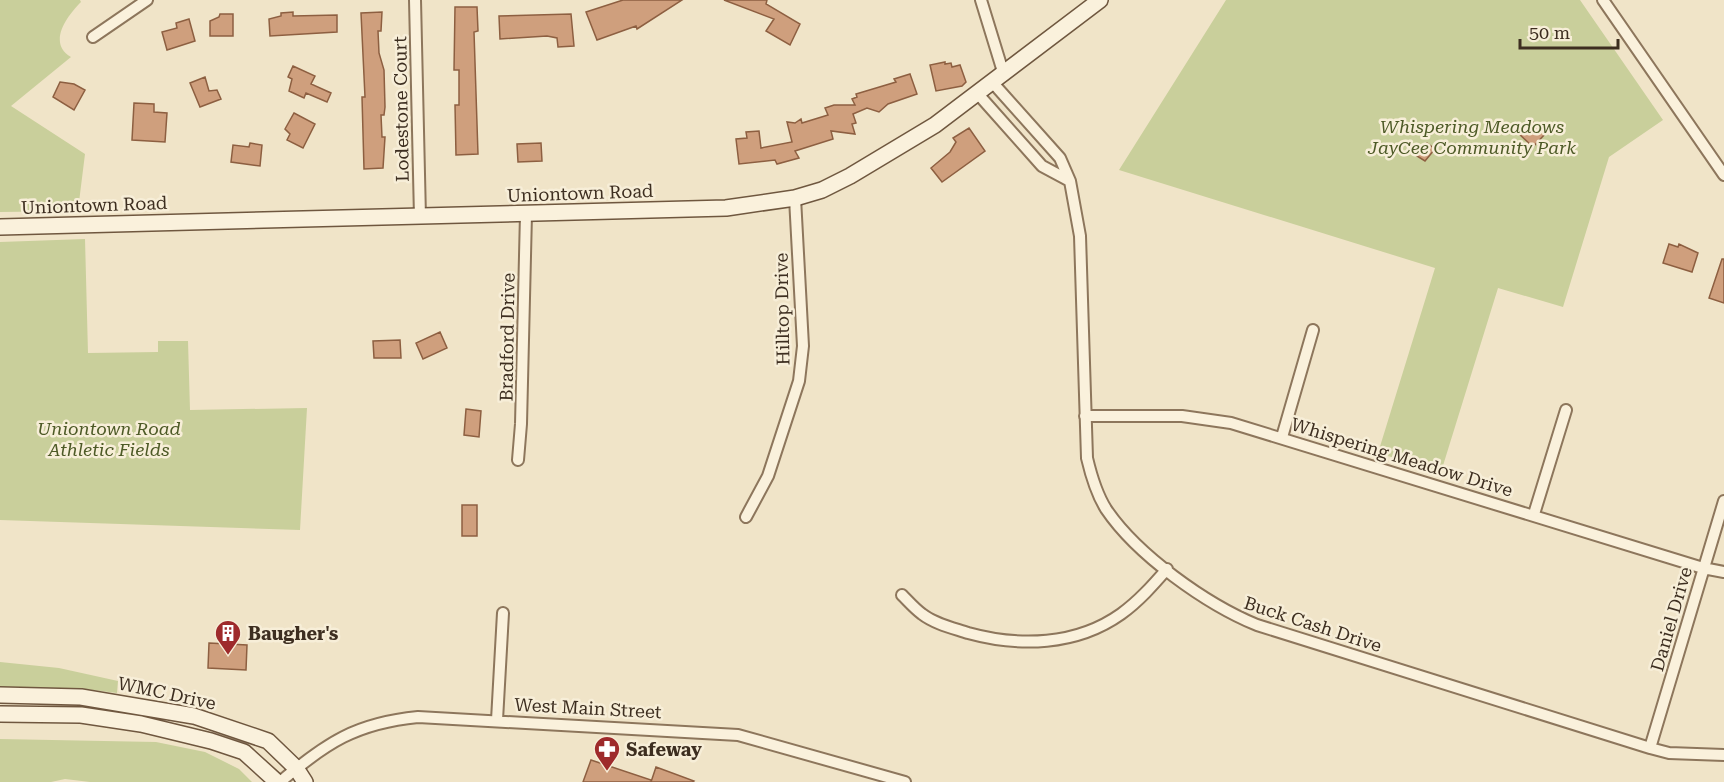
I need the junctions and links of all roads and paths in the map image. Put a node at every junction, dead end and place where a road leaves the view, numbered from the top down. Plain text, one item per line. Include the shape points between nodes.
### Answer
1 (147, 0) edge
2 (416, 0) edge
3 (981, 0) edge
4 (1100, 0) edge
5 (1603, 0) edge
6 (93, 37) dead end
7 (999, 79) junction
8 (978, 94) junction
9 (1724, 176) edge
10 (1070, 181) junction
11 (795, 198) junction
12 (526, 214) junction
13 (420, 217) junction
14 (0, 227) edge
15 (1313, 330) dead end
16 (1566, 410) dead end
17 (1085, 416) junction
18 (1282, 437) junction
19 (518, 460) dead end
20 (1724, 501) edge
21 (1534, 514) junction
22 (746, 517) dead end
23 (1703, 568) junction
24 (1167, 569) junction
25 (1724, 572) edge
26 (902, 595) dead end
27 (503, 613) dead end
28 (0, 695) edge
29 (0, 714) edge
30 (497, 720) junction
31 (1650, 748) junction
32 (1724, 755) edge
33 (297, 768) junction
34 (278, 782) edge
35 (305, 782) edge
36 (905, 782) edge

1 - 6 street
2 - 13 street, Lodestone Court
3 - 7 street
4 - 7 main road, Uniontown Road
5 - 9 street
7 - 8 main road, Uniontown Road
7 - 10 street, Buck Cash Drive via 1060,158
8 - 10 street via 1042,166
8 - 11 main road, Uniontown Road via 874,163 822,190
10 - 17 street, Buck Cash Drive via 1080,236
11 - 12 main road, Uniontown Road via 726,208
11 - 22 street, Hilltop Drive via 803,346 799,381 768,476
12 - 13 main road, Uniontown Road
12 - 19 street, Bradford Drive
13 - 14 main road, Uniontown Road
15 - 18 street
16 - 21 street
17 - 18 street, Whispering Meadow Drive via 1206,419
17 - 24 street, Buck Cash Drive via 1087,458 1096,490 1133,540
18 - 21 street, Whispering Meadow Drive
20 - 23 street, Daniel Drive
21 - 23 street, Whispering Meadow Drive
23 - 25 street, Whispering Meadow Drive
23 - 31 street, Daniel Drive
24 - 26 street via 1135,603 1113,619 1083,632 1039,642 998,640 953,629 922,614
24 - 31 street, Buck Cash Drive via 1220,609 1257,625
27 - 30 street
28 - 33 main road, WMC Drive via 81,697 194,716 268,741
29 - 34 main road, WMC Drive via 81,715 211,741 244,752
30 - 33 street, West Main Street via 395,719 323,746
30 - 36 street, West Main Street via 738,735
31 - 32 street, Buck Cash Drive via 1669,753
33 - 34 street, West Main Street
33 - 35 main road, WMC Drive

